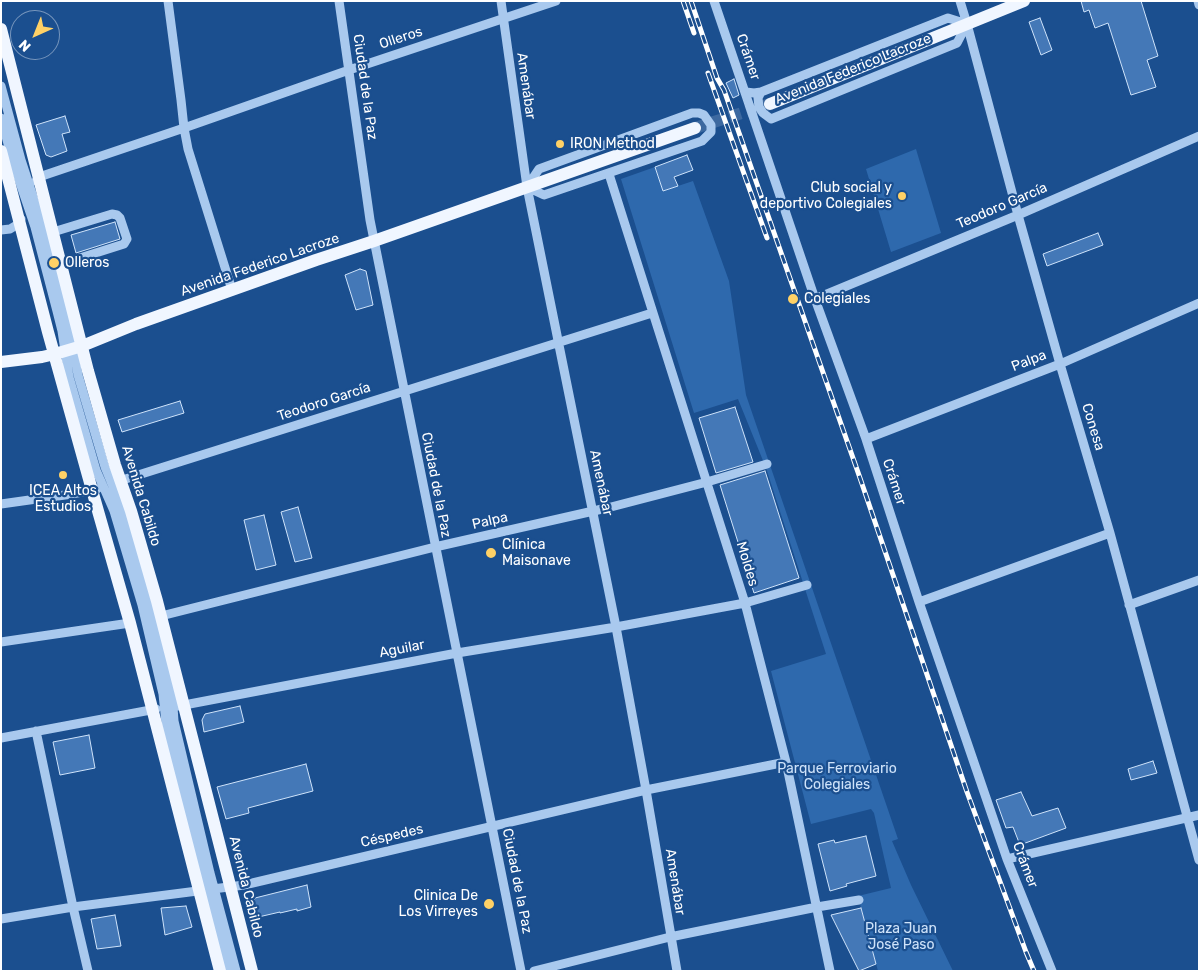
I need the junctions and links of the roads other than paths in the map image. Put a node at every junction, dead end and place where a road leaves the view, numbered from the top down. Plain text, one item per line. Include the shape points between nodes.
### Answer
1 (168, 1) edge
2 (339, 1) edge
3 (501, 1) edge
4 (556, 1) edge
5 (714, 1) edge
6 (960, 1) edge
7 (1024, 1) edge
8 (1198, 1) edge
9 (1199, 5) edge
10 (503, 19) junction
11 (967, 24) junction
12 (1, 29) edge
13 (349, 70) junction
14 (1, 86) edge
15 (746, 92) junction
16 (761, 92) junction
17 (770, 104) tunnel mouth
18 (1, 118) edge
19 (184, 128) junction
20 (695, 128) tunnel mouth
21 (1199, 136) edge
22 (1, 151) edge
23 (609, 174) junction
24 (39, 177) junction
25 (526, 187) junction
26 (31, 192) junction
27 (27, 205) junction
28 (1018, 215) junction
29 (20, 223) junction
30 (1, 230) edge
31 (53, 232) junction
32 (374, 241) junction
33 (61, 264) junction
34 (232, 290) junction
35 (815, 299) junction
36 (1199, 303) edge
37 (652, 313) junction
38 (558, 343) junction
39 (69, 350) junction
40 (1, 362) edge
41 (1060, 364) junction
42 (404, 391) junction
43 (866, 438) junction
44 (767, 464) dead end
45 (707, 482) junction
46 (107, 485) junction
47 (1, 504) edge
48 (593, 511) junction
49 (1110, 533) junction
50 (435, 547) junction
51 (1199, 580) edge
52 (807, 585) dead end
53 (919, 602) junction
54 (744, 603) junction
55 (1129, 606) junction
56 (161, 616) junction
57 (130, 623) junction
58 (616, 627) junction
59 (1, 642) edge
60 (457, 653) junction
61 (168, 707) junction
62 (36, 731) junction
63 (1, 738) edge
64 (786, 762) junction
65 (646, 790) junction
66 (1199, 815) edge
67 (1187, 818) junction
68 (492, 827) junction
69 (1007, 859) junction
70 (1199, 860) edge
71 (230, 887) junction
72 (207, 890) junction
73 (859, 900) dead end
74 (73, 907) junction
75 (817, 907) junction
76 (1, 919) edge
77 (670, 937) junction
78 (88, 971) edge
79 (220, 971) edge
80 (227, 971) edge
81 (236, 971) edge
82 (252, 971) edge
83 (521, 971) edge
84 (534, 971) edge
85 (677, 971) edge
86 (830, 971) edge
87 (1052, 971) edge

1 - 19 street
2 - 13 street, Ciudad de la Paz
3 - 10 street, Amenábar
4 - 10 street, Olleros
5 - 15 street, Crámer
6 - 11 street, Conesa
7 - 11 main road, Avenida Federico Lacroze
8 - 9 street
10 - 13 street, Olleros
10 - 25 street, Amenábar
11 - 16 street, Avenida Federico Lacroze via 948,18
11 - 16 street, Avenida Federico Lacroze via 957,43 772,118 759,107
11 - 17 main road, Avenida Federico Lacroze
11 - 28 street, Conesa
12 - 24 main road, Avenida Cabildo
13 - 19 street, Olleros
13 - 32 street, Ciudad de la Paz
14 - 26 street
15 - 16 street, Avenida Federico Lacroze
15 - 35 street, Crámer
18 - 27 street
19 - 24 street, Olleros
19 - 34 street
20 - 25 main road, Avenida Federico Lacroze
21 - 28 street, Teodoro García
22 - 29 main road, Avenida Cabildo
23 - 25 street via 544,195
23 - 25 street via 702,141 711,132 709,121 699,113 683,116 539,169
23 - 37 street, Moldes
24 - 26 street
24 - 31 main road, Avenida Cabildo
25 - 32 main road, Avenida Federico Lacroze
25 - 38 street, Amenábar
26 - 27 street
26 - 39 street via 70,328
27 - 29 street
27 - 39 street
28 - 35 street, Teodoro García
28 - 41 street, Conesa
29 - 30 street
29 - 39 main road, Avenida Cabildo
31 - 33 main road, Avenida Cabildo
31 - 33 street via 112,214 120,218 126,239 124,244
32 - 34 main road, Avenida Federico Lacroze
32 - 42 street, Ciudad de la Paz
33 - 39 main road, Avenida Cabildo
34 - 39 main road, Avenida Federico Lacroze
35 - 43 street, Crámer
36 - 41 street, Palpa
37 - 38 street, Teodoro García
37 - 45 street, Moldes
38 - 42 street, Teodoro García
38 - 48 street, Amenábar
39 - 40 main road, Avenida Federico Lacroze
39 - 46 main road, Avenida Cabildo
39 - 46 street via 105,467
39 - 46 main road, Avenida Cabildo via 88,371 115,465
41 - 43 street, Palpa
41 - 49 street, Conesa
42 - 46 street, Teodoro García
42 - 50 street, Ciudad de la Paz
43 - 53 street, Crámer
44 - 45 street, Palpa
45 - 48 street, Palpa
45 - 54 street, Moldes
46 - 47 street, Teodoro García
46 - 56 main road, Avenida Cabildo via 131,510
46 - 57 main road, Avenida Cabildo
46 - 61 street
48 - 50 street, Palpa
48 - 58 street, Amenábar
49 - 53 street
49 - 55 street, Conesa
50 - 56 street, Palpa
50 - 60 street, Ciudad de la Paz
51 - 55 street
52 - 54 street, Aguilar
53 - 69 street, Crámer
54 - 58 street, Aguilar
54 - 64 street, Moldes
55 - 67 street, Conesa
56 - 61 main road, Avenida Cabildo
57 - 59 street
57 - 61 main road, Avenida Cabildo
58 - 60 street, Aguilar
58 - 65 street, Amenábar
60 - 61 street, Aguilar
60 - 68 street, Ciudad de la Paz
61 - 62 street, Aguilar
61 - 71 main road, Avenida Cabildo
61 - 72 main road, Avenida Cabildo
61 - 72 street via 174,722
62 - 63 street, Aguilar
62 - 74 street
64 - 65 street, Céspedes
64 - 75 street, Moldes
65 - 68 street, Céspedes
65 - 77 street, Amenábar
66 - 67 street
67 - 69 street
67 - 70 street, Conesa
68 - 71 street, Céspedes
68 - 83 street, Ciudad de la Paz
69 - 87 street, Crámer
71 - 72 street, Céspedes
71 - 82 main road, Avenida Cabildo
72 - 74 street, Céspedes
72 - 79 main road, Avenida Cabildo
72 - 80 street
72 - 81 street
73 - 75 street
74 - 76 street, Céspedes
74 - 78 street
75 - 77 street
75 - 86 street, Moldes
77 - 84 street
77 - 85 street, Amenábar

